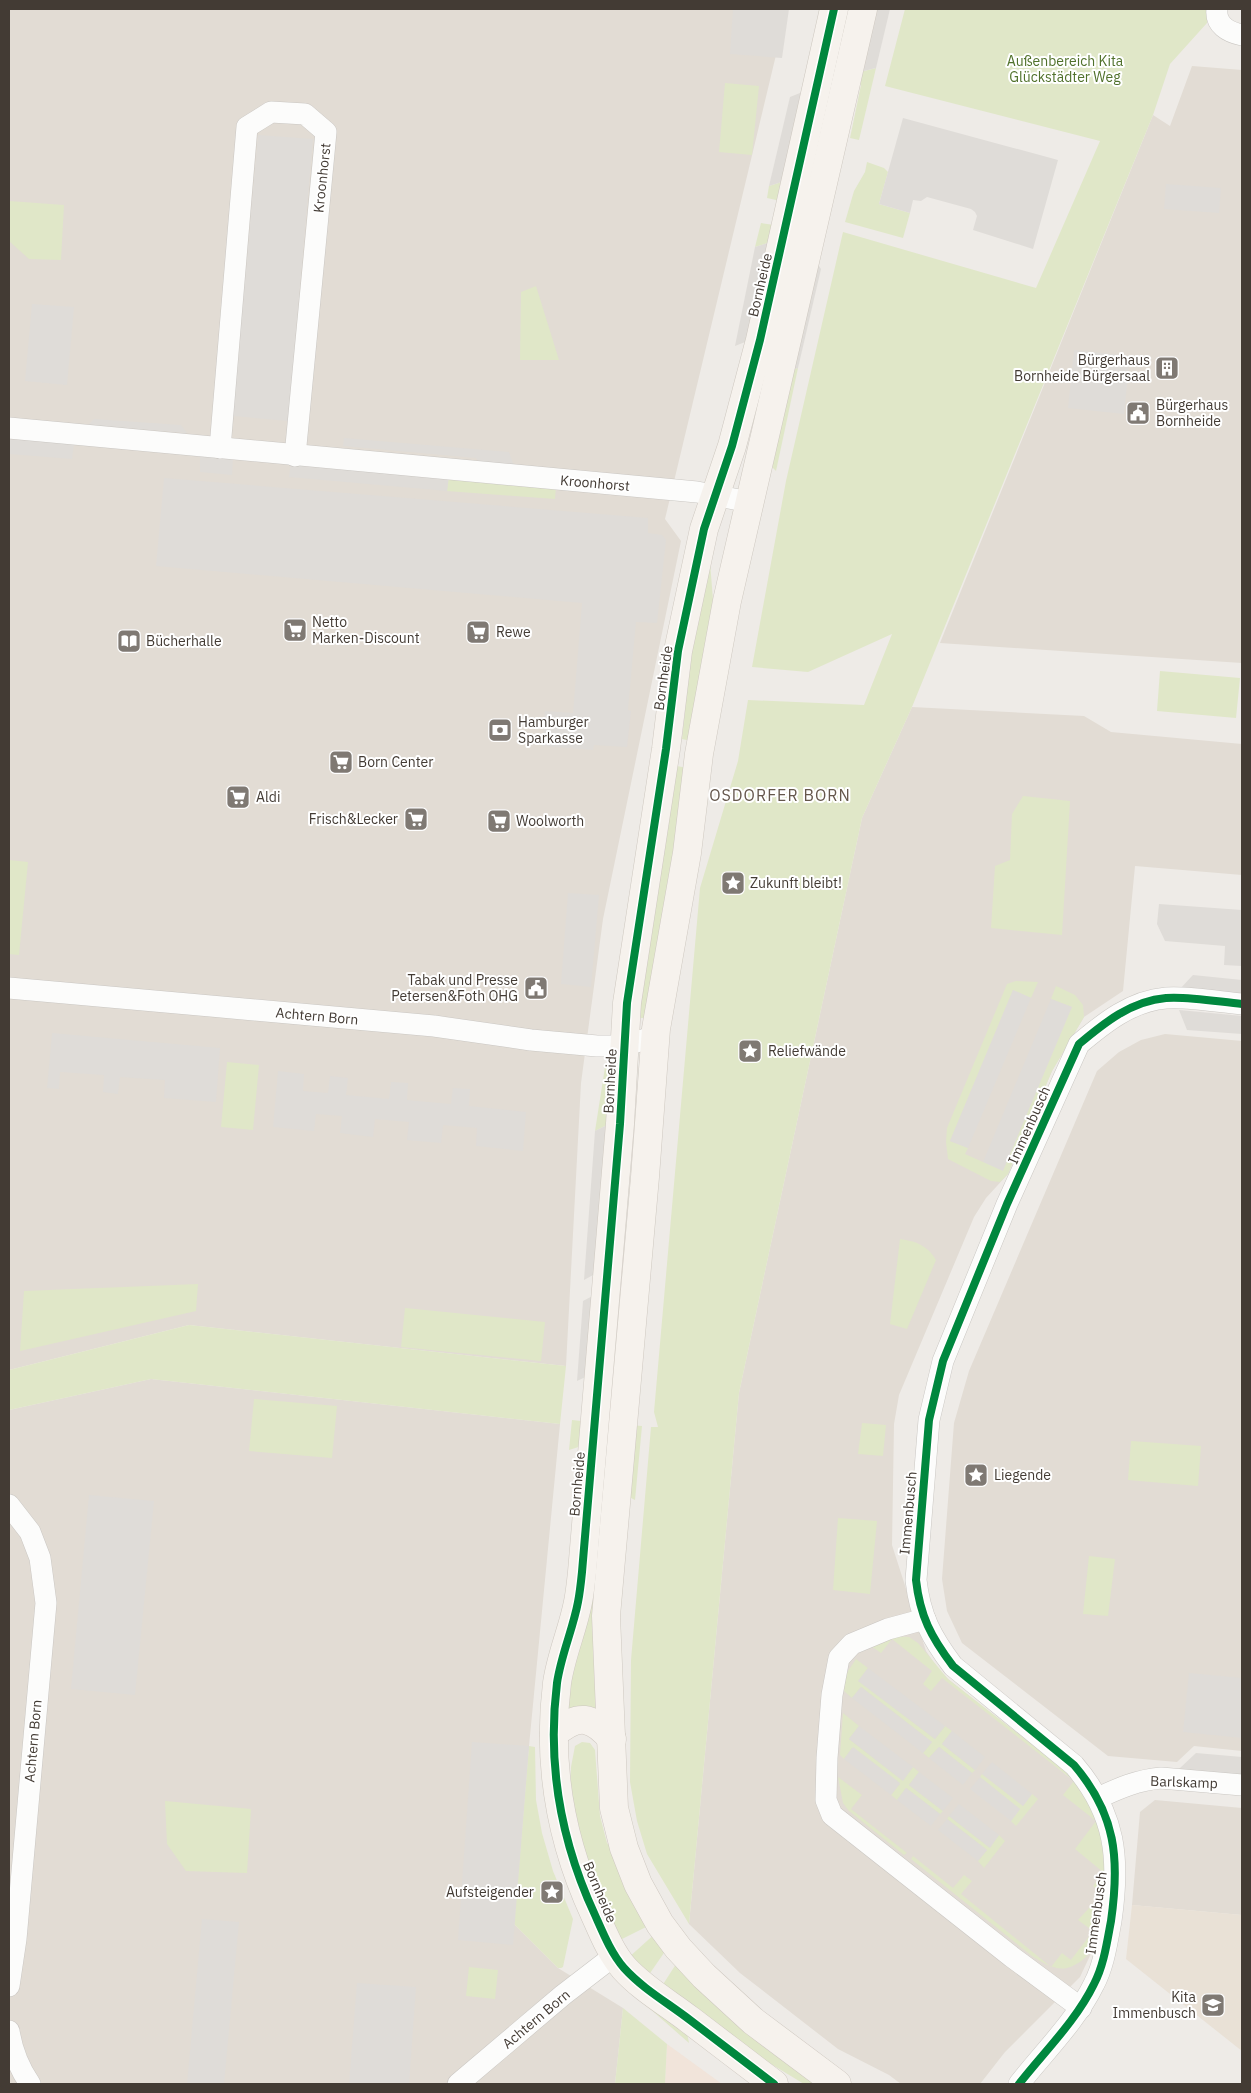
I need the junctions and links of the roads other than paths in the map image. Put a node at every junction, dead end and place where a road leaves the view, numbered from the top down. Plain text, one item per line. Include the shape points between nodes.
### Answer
1 (834, 9) edge
2 (863, 9) edge
3 (1217, 9) edge
4 (1242, 35) edge
5 (9, 428) edge
6 (220, 448) junction
7 (295, 456) junction
8 (716, 495) junction
9 (750, 502) junction
10 (727, 601) junction
11 (9, 988) edge
12 (1242, 1004) edge
13 (655, 1036) junction
14 (624, 1046) junction
15 (645, 1178) junction
16 (9, 1505) edge
17 (925, 1619) junction
18 (554, 1734) junction
19 (612, 1739) junction
20 (1242, 1785) edge
21 (1098, 1798) junction
22 (615, 1955) junction
23 (9, 1986) edge
24 (1081, 2008) junction
25 (9, 2031) edge
26 (30, 2084) edge
27 (458, 2084) edge
28 (774, 2084) edge
29 (837, 2084) edge
30 (1019, 2084) edge

1 - 8 street, Bornheide via 760,340
2 - 9 street
3 - 4 street via 1218,21 1226,30
5 - 6 street, Kroonhorst
6 - 7 street, Kroonhorst
6 - 7 street, Kroonhorst via 247,128 271,112 306,114 326,132
7 - 8 street, Kroonhorst
8 - 9 street, Kroonhorst
8 - 10 street via 722,515 719,562
8 - 14 street, Bornheide via 704,529 678,651 627,1003
9 - 10 street
10 - 13 street via 699,754 687,853
11 - 14 street, Achtern Born via 434,1026 531,1040
12 - 17 street, Immenbusch via 1166,998 1134,1006 1107,1020 1079,1044 1007,1204 943,1361 929,1420 916,1571 919,1605
13 - 14 street
13 - 15 street
14 - 15 street
14 - 18 street, Bornheide via 582,1572 578,1603 557,1682
15 - 19 street via 606,1616
16 - 23 street, Achtern Born via 30,1532 40,1558 46,1603
17 - 21 street, Immenbusch via 953,1666 1074,1764
17 - 24 street via 888,1628 852,1644 840,1658 832,1695 827,1758 826,1800 832,1815 1012,1958
18 - 19 street via 570,1722 581,1719 601,1726
18 - 22 street, Bornheide via 561,1818 575,1869
19 - 29 street via 614,1808 624,1848 657,1920 678,1948 739,2008
20 - 21 street, Barlskamp via 1148,1779
21 - 24 street, Immenbusch via 1113,1838 1116,1879 1101,1965
22 - 27 street, Achtern Born
22 - 28 street, Bornheide via 648,1990
24 - 30 street, Immenbusch
25 - 26 street via 21,2071

